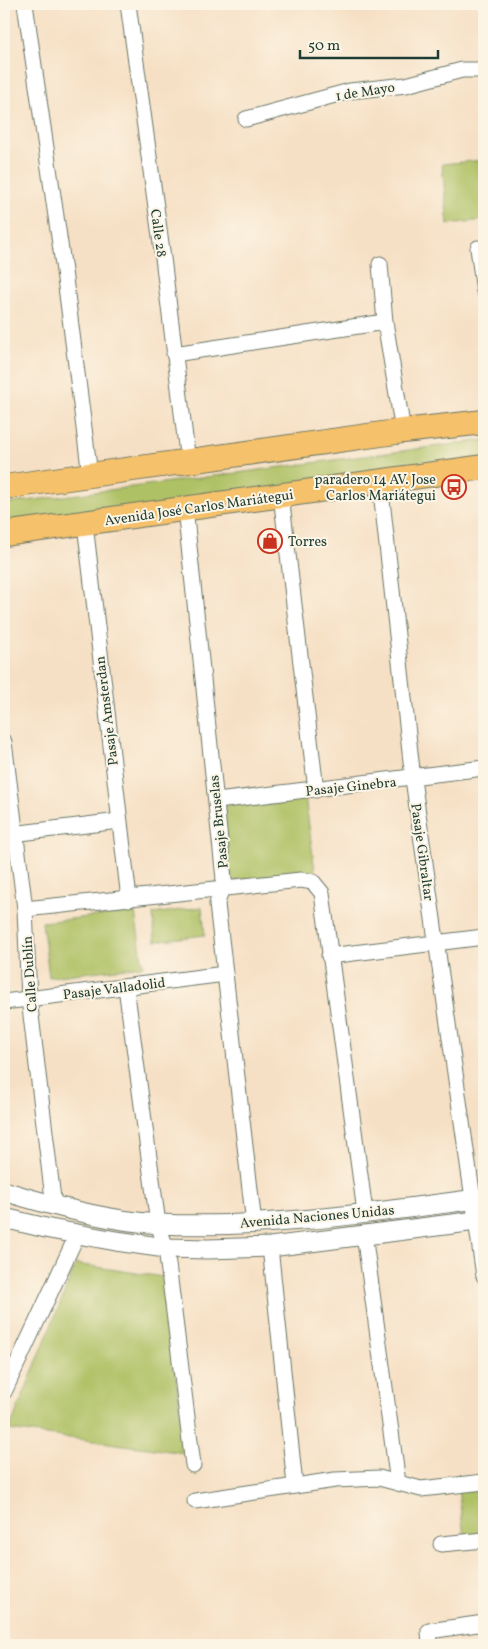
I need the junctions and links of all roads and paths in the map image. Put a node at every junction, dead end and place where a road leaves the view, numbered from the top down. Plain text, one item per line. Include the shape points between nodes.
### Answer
1 (25, 4) edge
2 (128, 4) edge
3 (484, 70) edge
4 (246, 119) dead end
5 (478, 248) dead end
6 (380, 264) dead end
7 (484, 291) edge
8 (385, 322) junction
9 (174, 354) junction
10 (484, 422) edge
11 (403, 431) junction
12 (188, 462) junction
13 (484, 467) edge
14 (90, 475) junction
15 (380, 482) junction
16 (4, 486) edge
17 (281, 495) junction
18 (185, 508) junction
19 (85, 524) junction
20 (4, 534) edge
21 (4, 742) edge
22 (484, 768) edge
23 (413, 779) junction
24 (316, 790) junction
25 (217, 802) junction
26 (119, 821) junction
27 (9, 834) edge
28 (221, 890) junction
29 (129, 899) junction
30 (25, 909) junction
31 (484, 937) edge
32 (435, 943) junction
33 (330, 956) junction
34 (225, 974) junction
35 (126, 987) junction
36 (30, 999) junction
37 (4, 1002) edge
38 (4, 1191) edge
39 (478, 1199) edge
40 (54, 1207) junction
41 (364, 1212) junction
42 (4, 1218) edge
43 (480, 1220) edge
44 (158, 1224) junction
45 (254, 1224) junction
46 (364, 1234) junction
47 (77, 1235) junction
48 (270, 1247) junction
49 (166, 1248) junction
50 (484, 1276) edge
51 (4, 1392) edge
52 (193, 1465) dead end
53 (484, 1482) edge
54 (398, 1483) junction
55 (295, 1486) junction
56 (195, 1501) dead end
57 (484, 1540) edge
58 (441, 1544) dead end
59 (484, 1623) edge
60 (430, 1645) edge

1 - 14 street
2 - 9 street, Calle 28
3 - 4 street, 1 de Mayo via 462,70 406,85 350,91
5 - 7 street
6 - 8 street
8 - 9 street
8 - 11 street
9 - 12 street, Calle 28
10 - 11 main road
11 - 12 main road
12 - 14 main road
13 - 15 main road, Avenida José Carlos Mariátegui
14 - 16 main road
15 - 17 main road, Avenida José Carlos Mariátegui
15 - 23 street, Pasaje Gibraltar
17 - 18 main road, Avenida José Carlos Mariátegui
17 - 24 street
18 - 19 main road, Avenida José Carlos Mariátegui
18 - 25 street, Pasaje Bruselas
19 - 20 main road, Avenida José Carlos Mariátegui
19 - 26 street, Pasaje Amsterdan
21 - 27 street, Calle Dublín
22 - 23 street, Pasaje Ginebra
23 - 24 street, Pasaje Ginebra
23 - 32 street, Pasaje Gibraltar
24 - 25 street, Pasaje Ginebra
25 - 28 street, Pasaje Bruselas via 224,879
26 - 27 street
26 - 29 street, Pasaje Amsterdan
27 - 30 street, Calle Dublín
28 - 29 street
28 - 33 street via 301,880 313,882 322,893
28 - 34 street, Pasaje Bruselas via 217,904
29 - 30 street
30 - 36 street, Calle Dublín
31 - 32 street
32 - 33 street
32 - 39 street, Pasaje Gibraltar
33 - 41 street
34 - 35 street, Pasaje Valladolid
34 - 45 street, Pasaje Bruselas
35 - 36 street, Pasaje Valladolid
35 - 44 street
36 - 37 street, Pasaje Valladolid
36 - 40 street, Calle Dublín
38 - 40 street, Avenida Naciones Unidas
39 - 41 street, Avenida Naciones Unidas
39 - 43 street, Pasaje Gibraltar
40 - 44 street, Avenida Naciones Unidas
41 - 45 street, Avenida Naciones Unidas
42 - 47 street, Avenida Naciones Unidas
43 - 46 street, Avenida Naciones Unidas
43 - 50 street, Pasaje Gibraltar
44 - 45 street, Avenida Naciones Unidas
44 - 49 street
46 - 48 street, Avenida Naciones Unidas
46 - 54 street
47 - 49 street, Avenida Naciones Unidas
47 - 51 street
48 - 49 street, Avenida Naciones Unidas
48 - 55 street
49 - 52 street
53 - 54 street via 421,1489
54 - 55 street via 379,1478
55 - 56 street
57 - 58 street
59 - 60 street via 429,1631

